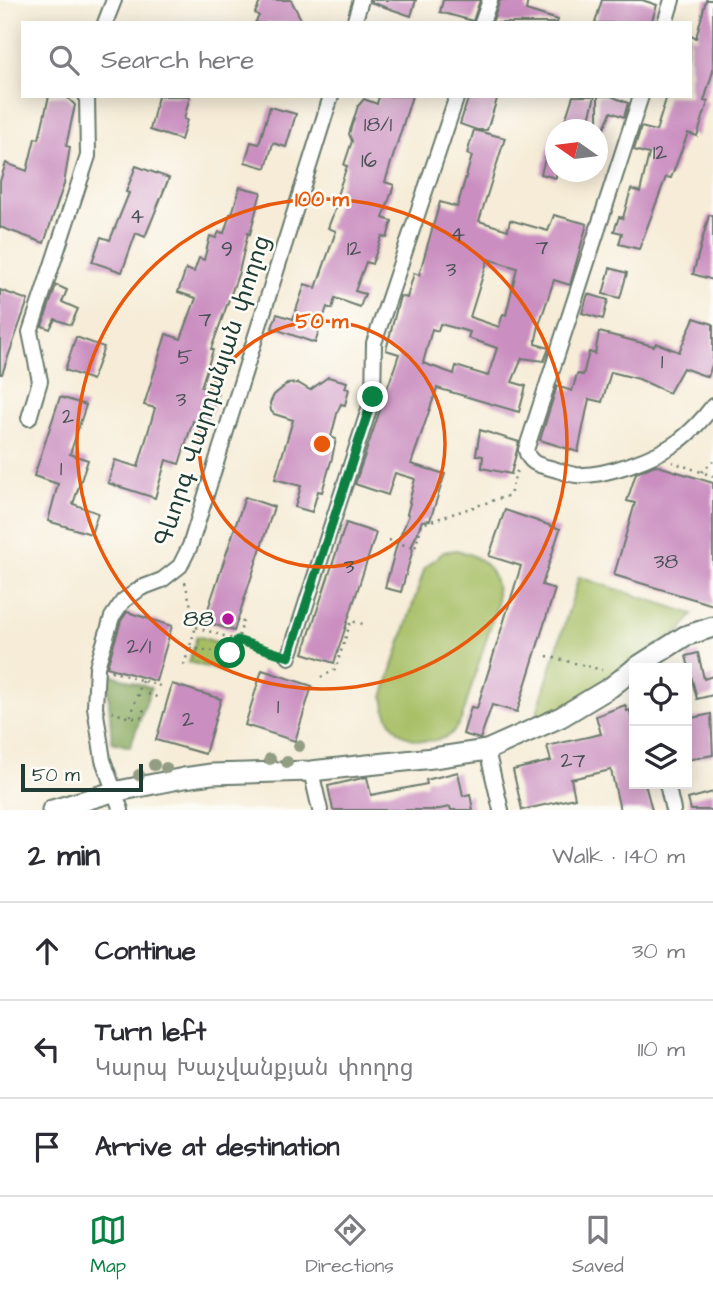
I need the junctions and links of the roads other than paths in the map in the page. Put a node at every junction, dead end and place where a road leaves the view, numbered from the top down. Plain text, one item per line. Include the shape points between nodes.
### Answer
1 (114, 0) edge
2 (361, 0) edge
3 (490, 0) edge
4 (672, 0) edge
5 (107, 21) edge
6 (355, 21) edge
7 (483, 21) edge
8 (666, 21) edge
9 (87, 98) edge
10 (330, 98) edge
11 (456, 98) edge
12 (640, 98) edge
13 (713, 406) edge
14 (29, 418) dead end
15 (713, 627) edge
16 (289, 657) road end
17 (644, 663) edge
18 (629, 674) edge
19 (487, 750) junction
20 (311, 771) junction
21 (668, 789) edge
22 (117, 801) edge
23 (52, 810) edge
24 (320, 810) edge
25 (501, 810) edge
26 (673, 810) edge

1 - 5 street
2 - 6 street
3 - 7 street
4 - 8 street
9 - 14 street via 88,156 30,332 40,381
10 - 22 street, Գևորգ Վարդանյան փողոց via 190,546 180,566 162,580 141,587 112,617 97,667 95,707 103,760
11 - 16 street via 374,343 373,397
12 - 13 street via 526,450 536,464 574,475 607,471 653,456 678,442
15 - 17 street via 685,636
18 - 19 street via 561,717
19 - 20 street
19 - 25 street
20 - 22 street via 211,774
20 - 24 street
21 - 26 street
22 - 23 street

